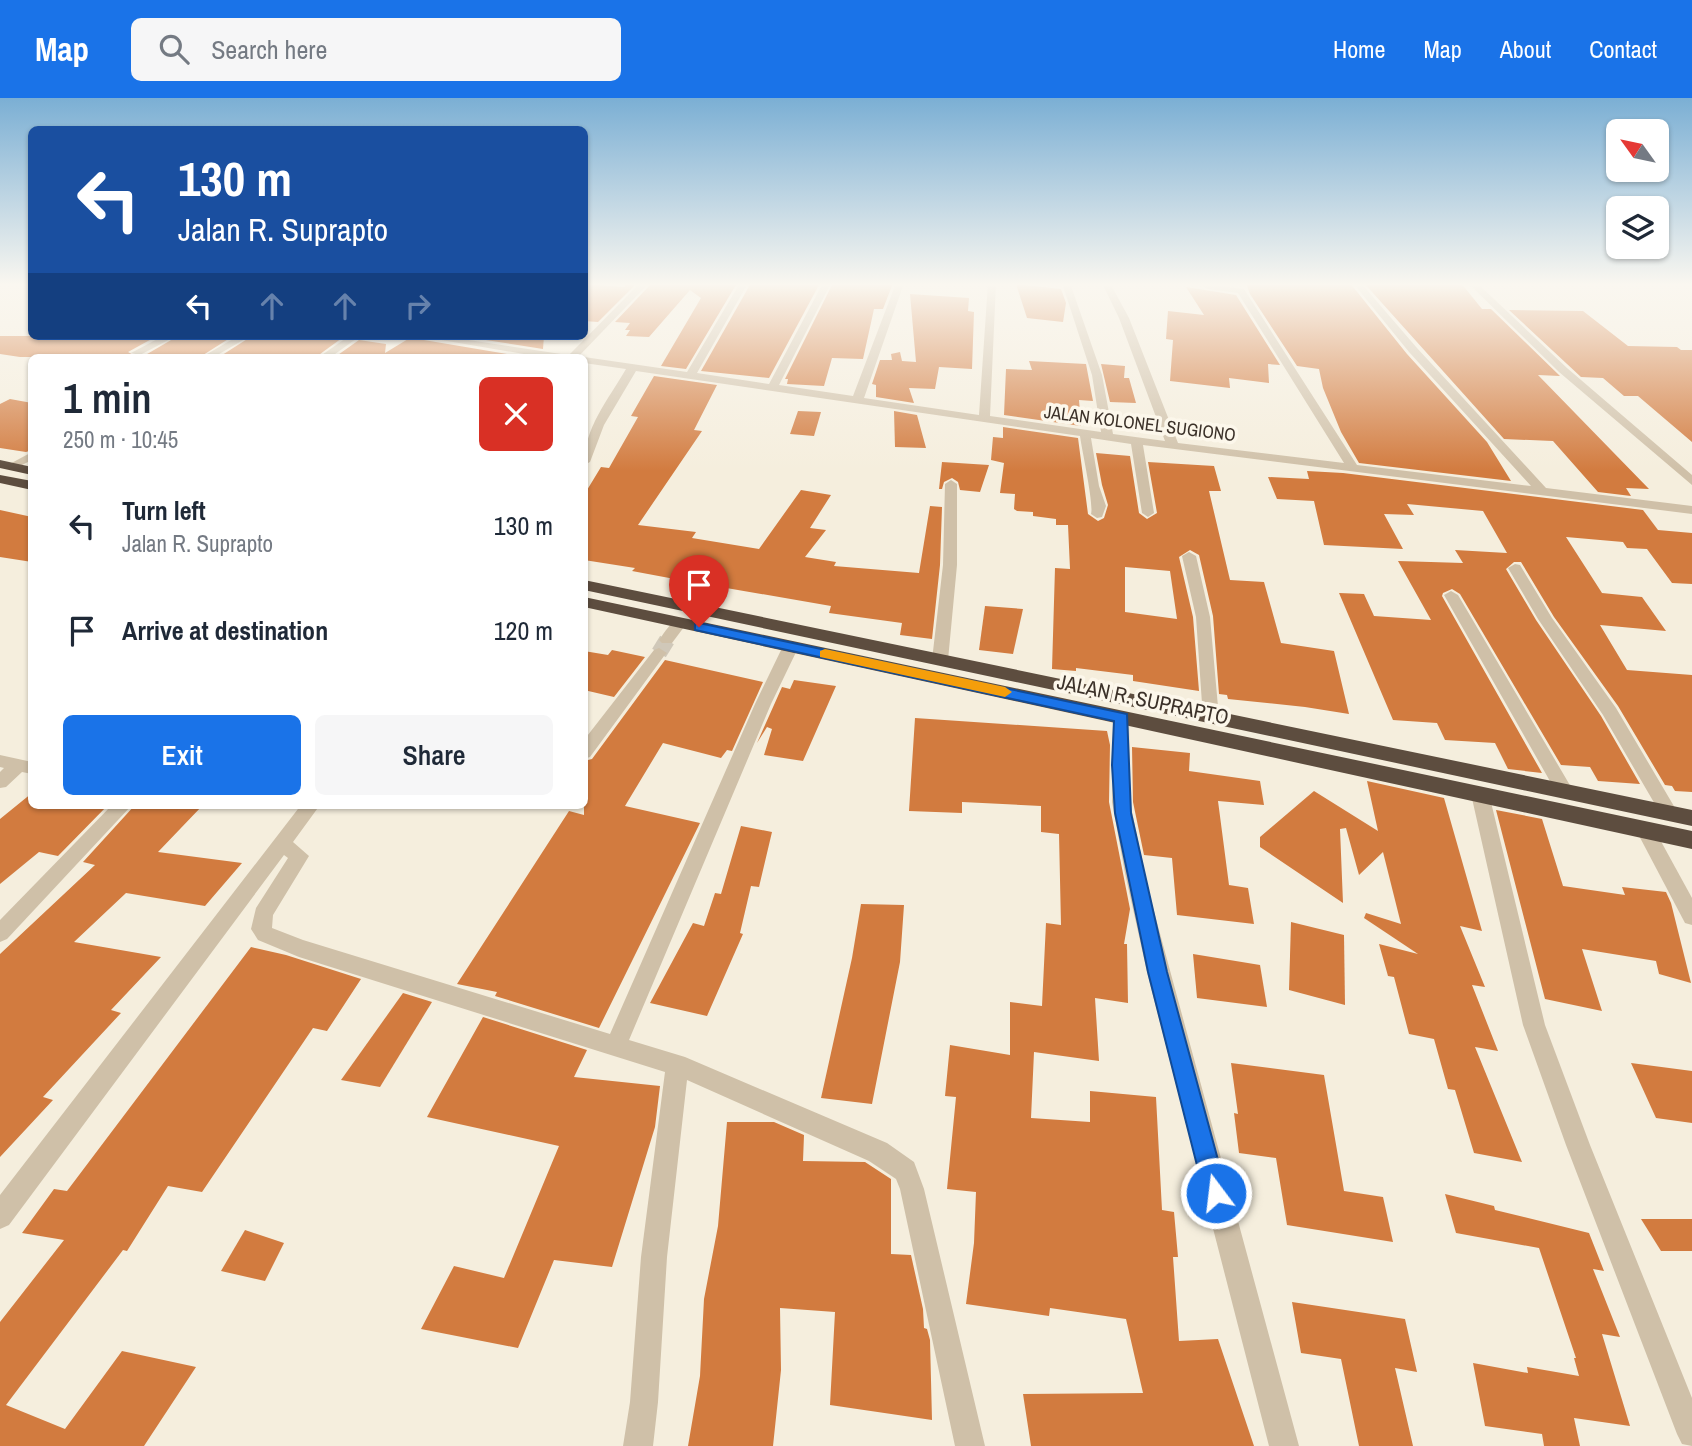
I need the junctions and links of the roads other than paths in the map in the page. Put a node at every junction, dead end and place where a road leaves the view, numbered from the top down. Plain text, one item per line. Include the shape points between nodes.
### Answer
1 (150, 346) edge
2 (485, 346) edge
3 (500, 346) edge
4 (707, 346) edge
5 (794, 346) edge
6 (877, 346) edge
7 (988, 346) edge
8 (1087, 346) edge
9 (1135, 346) edge
10 (1276, 346) edge
11 (1410, 346) edge
12 (1538, 346) edge
13 (498, 348) junction
14 (136, 353) dead end
15 (540, 354) edge
16 (588, 361) edge
17 (632, 367) junction
18 (690, 376) junction
19 (772, 388) junction
20 (857, 401) junction
21 (984, 420) junction
22 (1085, 434) junction
23 (1108, 437) junction
24 (1136, 441) junction
25 (1173, 446) junction
26 (588, 451) edge
27 (28, 457) edge
28 (6, 465) edge
29 (1352, 467) junction
30 (28, 470) edge
31 (0, 479) edge
32 (1692, 481) edge
33 (951, 484) dead end
34 (28, 485) edge
35 (1542, 491) junction
36 (1692, 510) edge
37 (1148, 513) dead end
38 (1097, 514) dead end
39 (1189, 556) dead end
40 (1514, 568) dead end
41 (588, 586) edge
42 (1451, 595) dead end
43 (588, 603) edge
44 (680, 623) junction
45 (744, 627) junction
46 (791, 646) junction
47 (940, 660) junction
48 (1121, 717) junction
49 (1211, 718) junction
50 (588, 748) edge
51 (0, 761) edge
52 (25, 766) edge
53 (0, 782) edge
54 (1565, 792) junction
55 (1480, 794) junction
56 (119, 809) edge
57 (308, 809) edge
58 (1669, 813) junction
59 (1692, 818) edge
60 (1645, 830) junction
61 (1692, 840) edge
62 (282, 844) junction
63 (1692, 917) edge
64 (0, 933) edge
65 (616, 1045) junction
66 (677, 1065) junction
67 (0, 1216) edge
68 (1692, 1434) edge
69 (638, 1446) edge
70 (970, 1446) edge
71 (1284, 1446) edge

1 - 14 street
2 - 13 street
3 - 13 street
4 - 18 street
5 - 19 street
6 - 20 street
7 - 21 street
8 - 23 street
9 - 25 street
10 - 29 street
11 - 35 street
12 - 32 street
13 - 15 street
16 - 17 street, JALAN KOLONEL SUGIONO
17 - 18 street, JALAN KOLONEL SUGIONO
17 - 26 street
18 - 19 street, JALAN KOLONEL SUGIONO
19 - 20 street, JALAN KOLONEL SUGIONO
20 - 21 street, JALAN KOLONEL SUGIONO
21 - 22 street, JALAN KOLONEL SUGIONO
22 - 23 street, JALAN KOLONEL SUGIONO
22 - 38 street via 1100,506
23 - 24 street, JALAN KOLONEL SUGIONO
24 - 25 street, JALAN KOLONEL SUGIONO
24 - 37 street
25 - 29 street, JALAN KOLONEL SUGIONO
27 - 28 street
28 - 30 highway
29 - 35 street, JALAN KOLONEL SUGIONO
31 - 34 highway
33 - 47 street via 950,565
35 - 36 street, JALAN KOLONEL SUGIONO
39 - 49 street via 1203,617
40 - 58 street via 1611,712
41 - 45 highway, JALAN R. SUPRAPTO
42 - 54 street
43 - 44 highway, JALAN R. SUPRAPTO
44 - 45 highway, JALAN R. SUPRAPTO
44 - 50 street
45 - 46 highway, JALAN R. SUPRAPTO
45 - 47 highway, JALAN R. SUPRAPTO
46 - 48 highway, JALAN R. SUPRAPTO
46 - 65 street
47 - 49 highway, JALAN R. SUPRAPTO
48 - 55 highway, JALAN R. SUPRAPTO
48 - 71 street via 1123,813 1140,892
49 - 54 highway, JALAN R. SUPRAPTO
51 - 52 street
52 - 53 street
54 - 58 highway, JALAN R. SUPRAPTO
55 - 60 highway, JALAN R. SUPRAPTO
55 - 68 street via 1534,1025
56 - 64 street
57 - 62 street
58 - 59 highway, JALAN R. SUPRAPTO
60 - 61 highway, JALAN R. SUPRAPTO
60 - 63 street
62 - 65 street via 299,856 263,914 265,934
62 - 67 street
65 - 66 street
66 - 69 street
66 - 70 street via 878,1152 905,1171 922,1225

